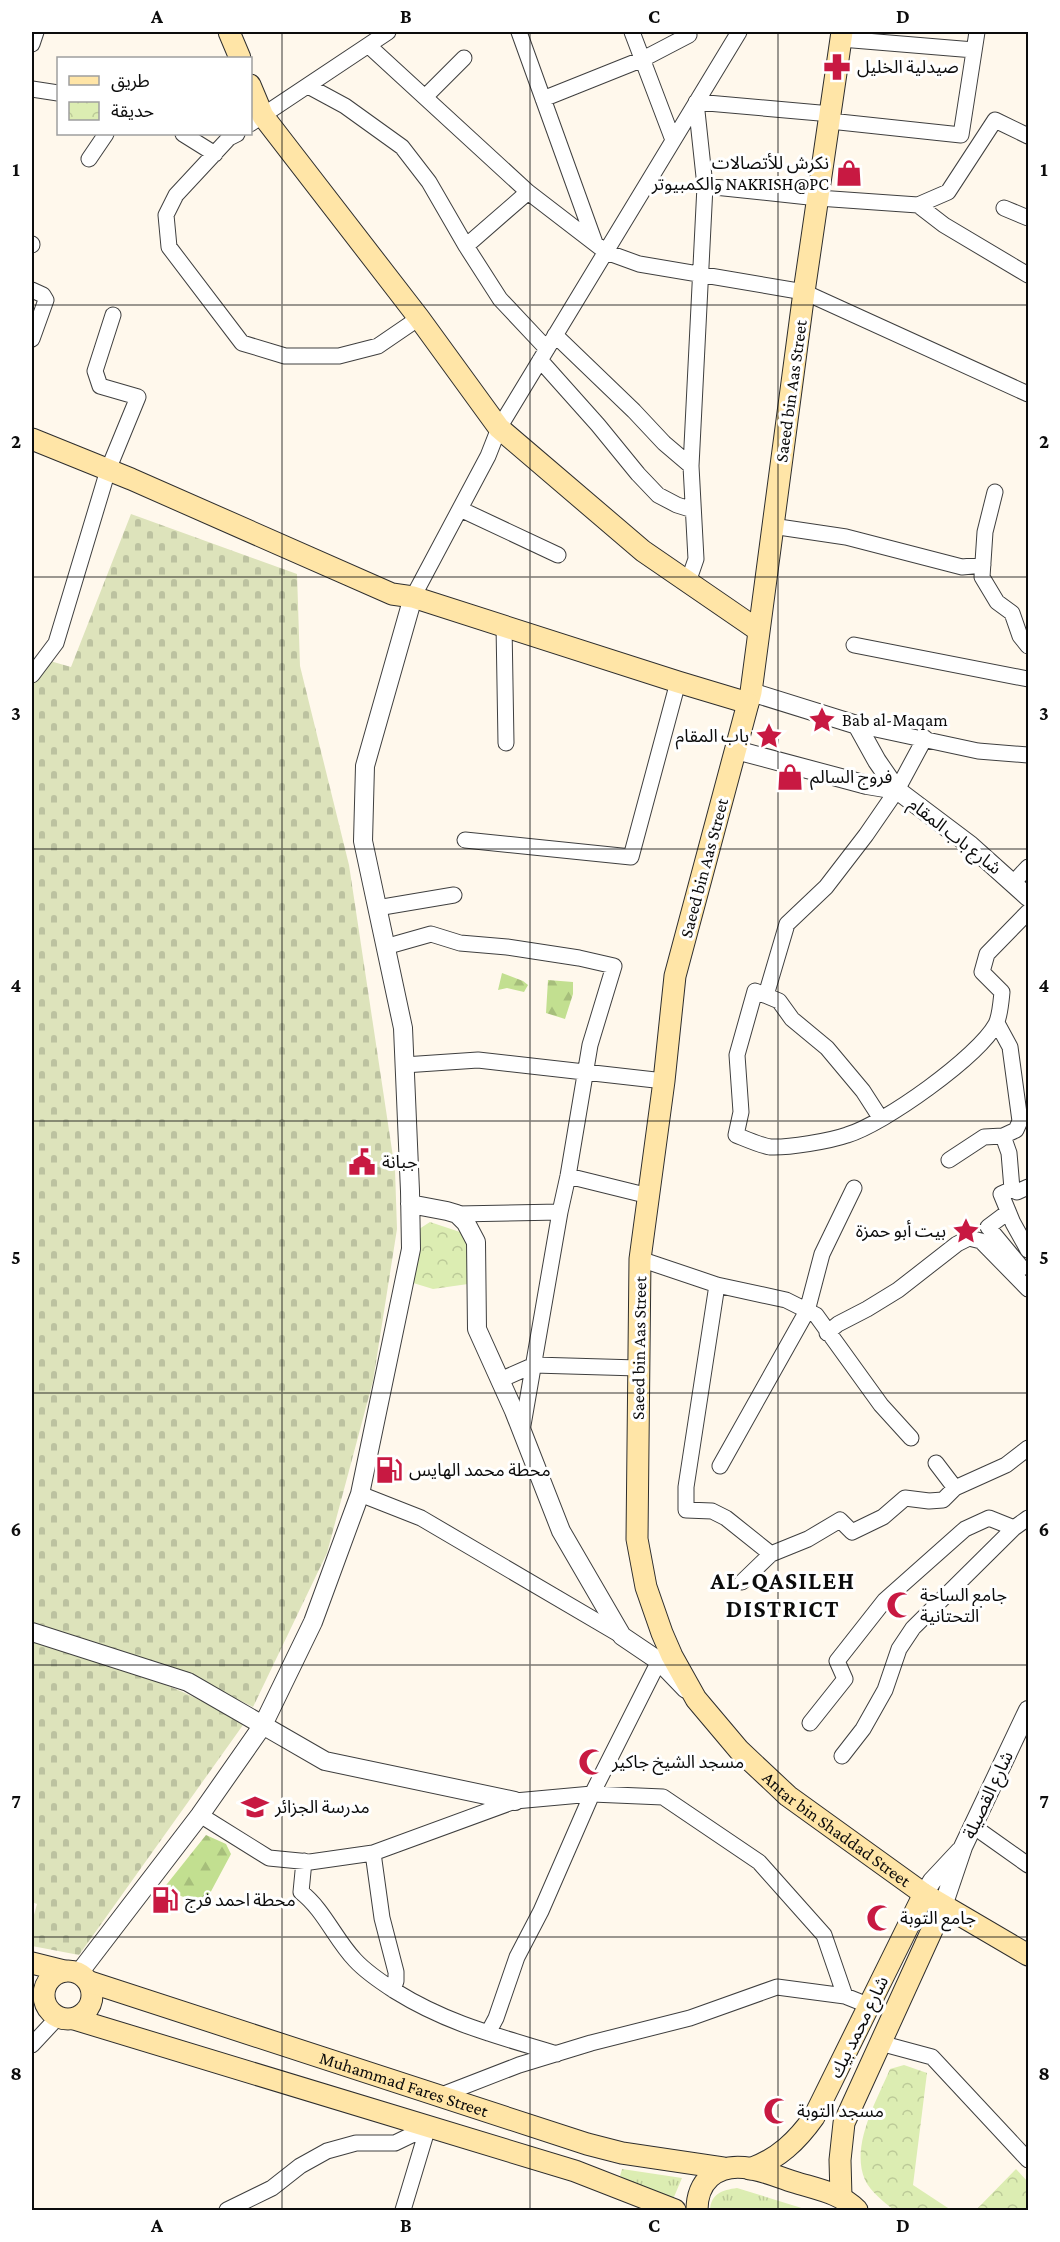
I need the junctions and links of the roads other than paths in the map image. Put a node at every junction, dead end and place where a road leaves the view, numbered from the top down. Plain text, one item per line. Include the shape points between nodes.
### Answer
1 (36, 32) edge
2 (228, 32) edge
3 (388, 32) edge
4 (519, 32) edge
5 (632, 32) edge
6 (739, 32) edge
7 (976, 32) edge
8 (689, 35) dead end
9 (841, 35) edge
10 (32, 44) edge
11 (369, 46) junction
12 (974, 50) junction
13 (240, 57) edge
14 (464, 58) dead end
15 (643, 59) junction
16 (308, 86) junction
17 (32, 90) edge
18 (57, 93) edge
19 (252, 95) edge
20 (425, 97) junction
21 (543, 99) junction
22 (696, 102) junction
23 (830, 117) junction
24 (257, 120) edge
25 (105, 135) edge
26 (185, 135) edge
27 (236, 135) edge
28 (1029, 136) edge
29 (673, 140) junction
30 (215, 154) junction
31 (89, 159) dead end
32 (705, 186) junction
33 (528, 192) junction
34 (818, 198) junction
35 (918, 205) junction
36 (1004, 208) dead end
37 (1029, 218) edge
38 (466, 246) junction
39 (600, 249) junction
40 (1029, 275) edge
41 (699, 276) junction
42 (32, 290) edge
43 (804, 292) junction
44 (113, 315) dead end
45 (419, 318) junction
46 (555, 335) junction
47 (32, 339) edge
48 (543, 355) junction
49 (1029, 394) edge
50 (499, 428) junction
51 (32, 439) edge
52 (691, 466) junction
53 (108, 470) junction
54 (995, 492) dead end
55 (460, 509) junction
56 (693, 510) junction
57 (772, 526) junction
58 (558, 555) dead end
59 (983, 566) junction
60 (688, 582) junction
61 (413, 597) junction
62 (504, 626) junction
63 (758, 630) junction
64 (854, 645) dead end
65 (1029, 646) edge
66 (32, 675) edge
67 (1029, 679) edge
68 (678, 682) junction
69 (749, 698) junction
70 (857, 725) junction
71 (925, 738) junction
72 (506, 743) dead end
73 (736, 750) junction
74 (1028, 755) edge
75 (897, 790) junction
76 (465, 840) dead end
77 (1029, 867) edge
78 (1014, 882) junction
79 (454, 895) dead end
80 (1029, 897) edge
81 (377, 908) junction
82 (1029, 912) edge
83 (385, 946) junction
84 (766, 995) junction
85 (997, 1023) junction
86 (404, 1065) junction
87 (586, 1072) junction
88 (664, 1081) junction
89 (881, 1119) junction
90 (1003, 1136) junction
91 (950, 1160) dead end
92 (568, 1176) junction
93 (1029, 1187) edge
94 (854, 1188) dead end
95 (1012, 1190) junction
96 (649, 1196) junction
97 (410, 1204) junction
98 (560, 1212) junction
99 (1008, 1212) junction
100 (457, 1214) junction
101 (1029, 1250) edge
102 (640, 1259) junction
103 (1022, 1268) edge
104 (717, 1285) junction
105 (1029, 1289) edge
106 (807, 1311) junction
107 (827, 1333) junction
108 (534, 1365) junction
109 (638, 1368) junction
110 (500, 1380) junction
111 (522, 1431) junction
112 (911, 1438) dead end
113 (1029, 1448) edge
114 (936, 1463) dead end
115 (720, 1466) dead end
116 (955, 1488) junction
117 (360, 1494) junction
118 (1029, 1518) edge
119 (1014, 1528) junction
120 (771, 1554) junction
121 (742, 1582) dead end
122 (32, 1632) edge
123 (622, 1636) junction
124 (659, 1661) junction
125 (696, 1699) junction
126 (1026, 1721) edge
127 (810, 1723) dead end
128 (263, 1725) junction
129 (842, 1756) dead end
130 (592, 1794) junction
131 (515, 1801) junction
132 (200, 1815) junction
133 (974, 1826) junction
134 (963, 1847) junction
135 (373, 1853) junction
136 (304, 1861) junction
137 (1029, 1865) edge
138 (924, 1894) junction
139 (944, 1906) junction
140 (1029, 1955) edge
141 (32, 1963) edge
142 (78, 1976) junction
143 (393, 1990) junction
144 (845, 1996) junction
145 (32, 2005) edge
146 (870, 2006) junction
147 (61, 2016) junction
148 (488, 2033) junction
149 (880, 2043) junction
150 (32, 2045) edge
151 (557, 2054) junction
152 (432, 2094) junction
153 (463, 2104) junction
154 (422, 2125) junction
155 (452, 2134) junction
156 (1029, 2160) edge
157 (723, 2168) junction
158 (750, 2169) junction
159 (840, 2197) junction
160 (230, 2210) edge
161 (403, 2211) edge
162 (675, 2211) edge
163 (697, 2211) edge
164 (857, 2211) edge

1 - 10 street
2 - 13 main road
3 - 11 street
4 - 21 street
5 - 15 street
6 - 22 street
7 - 12 street
8 - 15 street
9 - 12 street
9 - 23 main road, Saeed bin Aas Street
11 - 16 street
11 - 20 street
12 - 23 street via 961,135
14 - 20 street
15 - 21 street
15 - 29 street
16 - 24 street
16 - 38 street via 345,106 402,147 429,182
17 - 18 street
19 - 24 main road
20 - 33 street
21 - 39 street
22 - 23 street
22 - 29 street
22 - 32 street
23 - 34 main road, Saeed bin Aas Street
24 - 45 main road
25 - 31 street
26 - 30 street
27 - 30 street
28 - 35 street via 995,120 948,192
29 - 39 street
30 - 45 street via 176,195 166,216 169,247 242,343 285,356 339,356 378,346
32 - 34 street
32 - 41 street
33 - 38 street
33 - 39 street
34 - 35 street
34 - 43 main road, Saeed bin Aas Street
35 - 40 street via 944,225
36 - 37 street
38 - 48 street
39 - 41 street via 639,264
39 - 46 street
41 - 43 street
41 - 52 street
42 - 47 street via 46,300
43 - 49 street
43 - 57 main road, Saeed bin Aas Street
44 - 53 street via 95,371 100,386 138,397
45 - 50 main road
46 - 48 street
46 - 52 street
48 - 50 street
48 - 56 street via 658,495
50 - 55 street
50 - 60 main road
51 - 53 main road
52 - 56 street
53 - 61 main road via 392,594
53 - 66 street via 56,643
54 - 59 street via 984,532
55 - 58 street
55 - 61 street
56 - 60 street via 696,559
57 - 59 street via 846,537 962,567
57 - 63 main road, Saeed bin Aas Street
59 - 65 street via 982,578 996,602 1012,612 1020,636
60 - 63 main road
61 - 62 main road
61 - 81 street via 365,766 363,841
62 - 68 main road
62 - 72 street
63 - 69 main road, Saeed bin Aas Street
64 - 67 street
68 - 69 main road
68 - 76 street via 631,857
69 - 70 street
69 - 73 main road, Saeed bin Aas Street
70 - 71 street
70 - 75 street
71 - 74 street via 978,750
71 - 75 street
73 - 75 street, شارع باب المقام
73 - 88 main road, Saeed bin Aas Street via 675,976
75 - 78 street, شارع باب المقام
75 - 84 street via 826,887 787,924
77 - 78 street
78 - 80 street, شارع باب المقام
79 - 81 street
81 - 83 street
82 - 85 street via 987,954 982,972 1002,993
83 - 86 street via 403,1028
83 - 87 street via 431,934 460,943 614,966 590,1045
84 - 89 street via 779,1001 792,1019 827,1048
84 - 89 street via 755,992 737,1055 741,1112 735,1135 770,1147 820,1142 849,1135
85 - 89 street via 959,1064
85 - 90 street via 1010,1047 1020,1121 1016,1130
86 - 87 street via 478,1060
86 - 97 street
87 - 88 street
87 - 92 street
88 - 96 main road, Saeed bin Aas Street
90 - 91 street via 984,1137
90 - 95 street via 1009,1153
92 - 96 street
92 - 98 street
93 - 95 street
94 - 106 street via 822,1254
95 - 99 street via 1001,1194
96 - 102 main road, Saeed bin Aas Street
97 - 100 street
97 - 117 street via 411,1249
98 - 100 street
98 - 108 street
99 - 101 street
99 - 103 street via 988,1227
100 - 110 street via 476,1242 477,1329
102 - 104 street
102 - 109 main road, Saeed bin Aas Street
103 - 105 street
103 - 107 street via 981,1241 962,1240 898,1290
104 - 106 street via 786,1300
104 - 120 street via 686,1487 686,1510 712,1511 726,1518
106 - 107 street via 816,1315
106 - 115 street
107 - 112 street via 880,1405
108 - 109 street
108 - 110 street
108 - 111 street
109 - 125 main road, Saeed bin Aas Street via 637,1539 641,1563 662,1634
110 - 111 street
111 - 123 street via 561,1532
113 - 116 street via 1006,1466
114 - 116 street
116 - 120 street via 944,1500 905,1498 883,1516 852,1532 840,1520
117 - 123 street via 421,1518
117 - 128 street via 313,1622
118 - 119 street
119 - 127 street via 990,1518 965,1528 885,1600 837,1660 844,1679
119 - 129 street via 913,1628 899,1649 885,1690
120 - 121 street
122 - 128 street via 188,1682
123 - 124 street
124 - 125 street
124 - 130 street
125 - 138 main road, Antar bin Shaddad Street via 739,1750 788,1796
126 - 133 street, شارع القصيلة
128 - 131 street via 325,1761
128 - 132 street
130 - 131 street
130 - 144 street via 663,1797 759,1862 824,1935
130 - 148 street via 542,1911 517,1957
131 - 135 street
132 - 136 street via 269,1858
132 - 142 street
133 - 134 street, شارع القصيلة
133 - 137 street
134 - 138 street, شارع القصيلة
134 - 139 street, شارع القصيلة
135 - 136 street
135 - 143 street via 382,1918 396,1972
136 - 143 street via 300,1892 313,1902 355,1961
138 - 139 main road, Antar bin Shaddad Street
138 - 146 main road, شارع محمد بيك
139 - 140 main road, Antar bin Shaddad Street
139 - 149 main road, شارع محمد بيك
141 - 142 main road, Muhammad Fares Street
142 - 147 main road via 91,2002 88,2009
142 - 147 main road via 57,1973 46,1984 44,1999
142 - 152 main road, Muhammad Fares Street
143 - 148 street via 424,2009
144 - 146 street
144 - 151 street via 777,1987 690,2018
145 - 147 main road, Muhammad Fares Street
146 - 158 main road, شارع محمد بيك via 804,2131 780,2154
147 - 150 street
147 - 154 main road, Muhammad Fares Street
148 - 151 street
149 - 156 street via 932,2057
149 - 159 main road, شارع محمد بيك via 844,2123
151 - 152 street
152 - 153 main road, Muhammad Fares Street
152 - 154 main road via 414,2106
153 - 155 main road via 464,2122
153 - 157 main road, Muhammad Fares Street via 613,2151
154 - 155 main road, Muhammad Fares Street
154 - 160 street via 395,2143 356,2143 327,2151 272,2188
154 - 161 street
155 - 162 main road, Muhammad Fares Street via 576,2171
157 - 158 main road, Muhammad Fares Street
157 - 163 main road via 700,2189
158 - 159 main road
159 - 164 main road

